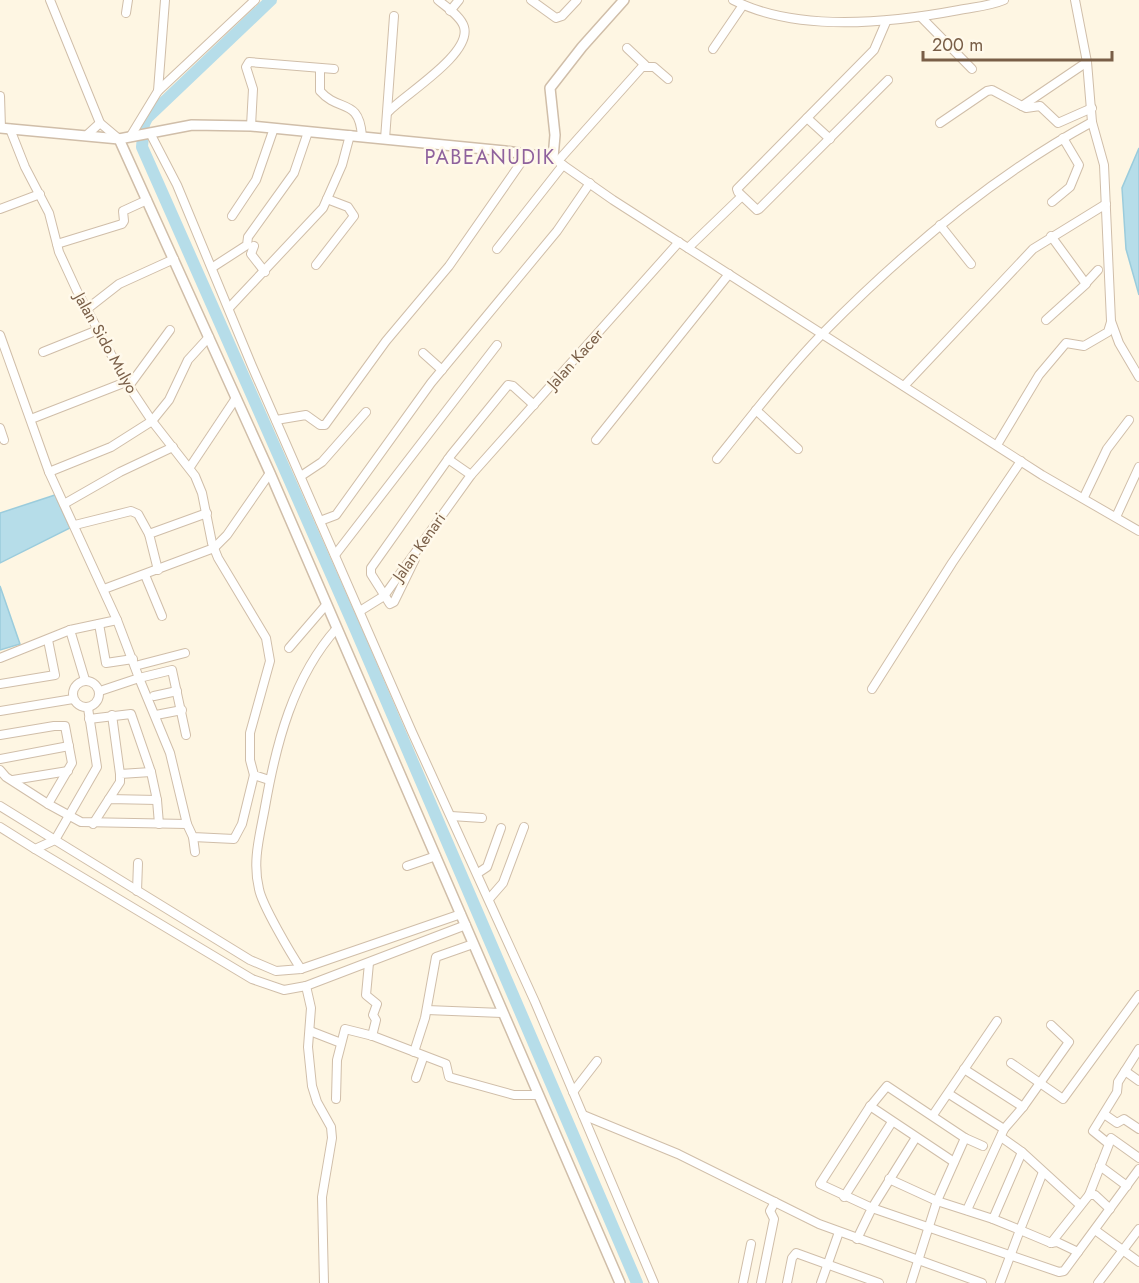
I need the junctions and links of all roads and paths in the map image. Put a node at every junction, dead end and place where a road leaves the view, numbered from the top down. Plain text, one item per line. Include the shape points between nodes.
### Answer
1 (51, 0) edge
2 (128, 0) edge
3 (165, 0) edge
4 (255, 0) edge
5 (438, 0) edge
6 (459, 0) edge
7 (531, 0) edge
8 (577, 0) edge
9 (624, 0) edge
10 (733, 0) edge
11 (1004, 0) edge
12 (1075, 0) edge
13 (743, 5) junction
14 (450, 11) junction
15 (126, 13) dead end
16 (394, 16) dead end
17 (921, 17) junction
18 (886, 22) junction
19 (627, 48) dead end
20 (713, 48) dead end
21 (1087, 62) junction
22 (645, 65) junction
23 (320, 68) junction
24 (334, 69) dead end
25 (972, 69) dead end
26 (668, 79) dead end
27 (888, 80) dead end
28 (158, 91) junction
29 (0, 96) edge
30 (1022, 106) junction
31 (1092, 108) junction
32 (388, 112) junction
33 (807, 118) junction
34 (1092, 122) junction
35 (100, 123) junction
36 (939, 123) dead end
37 (252, 126) junction
38 (4, 128) edge
39 (274, 128) junction
40 (308, 132) junction
41 (88, 134) junction
42 (142, 135) junction
43 (350, 135) junction
44 (362, 136) junction
45 (1064, 138) junction
46 (118, 139) junction
47 (385, 139) junction
48 (830, 139) junction
49 (527, 154) junction
50 (558, 162) junction
51 (590, 183) junction
52 (40, 194) junction
53 (741, 196) junction
54 (327, 199) junction
55 (147, 200) junction
56 (1052, 202) dead end
57 (1106, 204) junction
58 (0, 209) edge
59 (232, 216) dead end
60 (940, 225) junction
61 (1051, 236) junction
62 (679, 242) junction
63 (57, 244) junction
64 (254, 246) dead end
65 (688, 248) junction
66 (497, 249) dead end
67 (174, 260) junction
68 (971, 264) dead end
69 (316, 265) dead end
70 (213, 267) junction
71 (1098, 270) dead end
72 (265, 272) junction
73 (729, 274) junction
74 (1086, 283) junction
75 (229, 308) junction
76 (87, 309) junction
77 (1046, 320) dead end
78 (1111, 321) junction
79 (98, 330) junction
80 (170, 330) dead end
81 (0, 334) edge
82 (822, 334) junction
83 (209, 337) junction
84 (497, 345) dead end
85 (43, 352) dead end
86 (423, 353) dead end
87 (442, 370) junction
88 (1139, 377) edge
89 (127, 384) junction
90 (904, 386) junction
91 (236, 398) junction
92 (534, 405) junction
93 (756, 410) junction
94 (366, 412) dead end
95 (31, 419) junction
96 (276, 420) junction
97 (1129, 420) dead end
98 (152, 422) junction
99 (0, 428) edge
100 (4, 440) dead end
101 (596, 440) dead end
102 (998, 446) junction
103 (173, 447) junction
104 (798, 449) dead end
105 (448, 459) junction
106 (717, 459) dead end
107 (1021, 461) junction
108 (190, 467) junction
109 (1139, 467) edge
110 (49, 472) junction
111 (270, 473) junction
112 (471, 475) junction
113 (301, 477) junction
114 (1084, 497) junction
115 (64, 504) junction
116 (207, 513) junction
117 (1116, 517) junction
118 (320, 522) junction
119 (75, 525) junction
120 (1139, 531) edge
121 (149, 534) junction
122 (214, 548) junction
123 (335, 555) junction
124 (158, 570) junction
125 (145, 575) junction
126 (104, 589) junction
127 (384, 596) junction
128 (326, 604) junction
129 (360, 611) junction
130 (162, 616) dead end
131 (117, 620) junction
132 (99, 624) junction
133 (337, 628) junction
134 (70, 630) junction
135 (48, 640) junction
136 (290, 648) dead end
137 (185, 653) dead end
138 (0, 658) edge
139 (134, 663) junction
140 (139, 678) junction
141 (86, 680) junction
142 (0, 684) edge
143 (872, 689) dead end
144 (177, 691) junction
145 (100, 692) junction
146 (154, 696) dead end
147 (73, 699) junction
148 (88, 708) junction
149 (182, 710) junction
150 (0, 711) edge
151 (112, 715) junction
152 (156, 716) junction
153 (89, 719) junction
154 (0, 735) edge
155 (186, 735) dead end
156 (69, 746) junction
157 (0, 759) edge
158 (0, 770) edge
159 (68, 771) junction
160 (151, 772) junction
161 (120, 774) junction
162 (254, 775) junction
163 (13, 780) junction
164 (269, 780) junction
165 (109, 799) junction
166 (157, 800) junction
167 (48, 804) junction
168 (0, 806) edge
169 (69, 816) junction
170 (452, 816) junction
171 (482, 818) dead end
172 (93, 824) junction
173 (159, 824) junction
174 (188, 824) junction
175 (0, 827) edge
176 (524, 827) dead end
177 (501, 828) dead end
178 (193, 837) junction
179 (53, 841) junction
180 (38, 848) junction
181 (195, 852) dead end
182 (436, 856) junction
183 (138, 863) dead end
184 (407, 866) dead end
185 (478, 873) junction
186 (137, 891) junction
187 (489, 899) junction
188 (463, 919) junction
189 (473, 944) junction
190 (369, 963) junction
191 (301, 969) junction
192 (306, 986) junction
193 (1139, 995) edge
194 (427, 1010) junction
195 (502, 1013) junction
196 (997, 1021) dead end
197 (1051, 1025) dead end
198 (310, 1031) junction
199 (372, 1036) junction
200 (341, 1042) junction
201 (1139, 1049) edge
202 (414, 1052) junction
203 (423, 1058) junction
204 (597, 1060) dead end
205 (1011, 1063) dead end
206 (964, 1069) junction
207 (1125, 1071) junction
208 (416, 1078) dead end
209 (1139, 1081) edge
210 (1039, 1084) junction
211 (573, 1092) junction
212 (949, 1094) junction
213 (538, 1095) junction
214 (336, 1098) dead end
215 (870, 1106) junction
216 (1023, 1107) junction
217 (1104, 1114) junction
218 (583, 1115) junction
219 (933, 1115) junction
220 (892, 1122) junction
221 (1004, 1129) junction
222 (1139, 1129) edge
223 (1001, 1137) junction
224 (965, 1138) junction
225 (1111, 1138) junction
226 (915, 1139) junction
227 (983, 1146) dead end
228 (1022, 1152) junction
229 (1139, 1158) edge
230 (954, 1162) junction
231 (1100, 1166) junction
232 (1139, 1169) edge
233 (1043, 1172) junction
234 (889, 1179) junction
235 (1127, 1186) junction
236 (1089, 1195) junction
237 (844, 1197) junction
238 (938, 1201) junction
239 (775, 1202) junction
240 (1080, 1205) junction
241 (872, 1208) junction
242 (1110, 1209) junction
243 (966, 1210) junction
244 (993, 1219) junction
245 (929, 1228) junction
246 (1139, 1228) edge
247 (1020, 1230) junction
248 (1095, 1230) junction
249 (839, 1232) junction
250 (857, 1239) junction
251 (1051, 1242) junction
252 (751, 1244) dead end
253 (1123, 1250) junction
254 (1078, 1252) junction
255 (1010, 1256) junction
256 (919, 1260) junction
257 (1139, 1262) edge
258 (828, 1263) junction
259 (324, 1283) edge
260 (620, 1283) edge
261 (654, 1283) edge
262 (743, 1283) edge
263 (761, 1283) edge
264 (787, 1283) edge
265 (821, 1283) edge
266 (879, 1283) edge
267 (911, 1283) edge
268 (982, 1283) edge
269 (1000, 1283) edge
270 (1098, 1283) edge

1 - 35 street
2 - 15 street
3 - 28 street
4 - 28 street
5 - 14 street
6 - 14 street
7 - 8 street via 556,18
9 - 50 street via 550,88
10 - 13 street
11 - 17 street
12 - 21 street
13 - 18 street via 792,17
13 - 20 street
14 - 32 street via 464,27 457,52
16 - 32 street
17 - 18 street
17 - 25 street
18 - 33 street via 874,50
19 - 22 street
21 - 30 street
21 - 31 street
22 - 26 street
22 - 50 street
23 - 24 street
23 - 37 street via 249,62 246,67 253,89
23 - 44 street via 320,91 353,109 361,122
27 - 48 street
28 - 42 street
29 - 38 street, Jalan Sido Mulyo
30 - 31 street via 1040,106 1058,123
30 - 36 street via 993,90 987,91
31 - 34 street
32 - 47 street
33 - 48 street
33 - 53 street via 737,189
34 - 45 street
34 - 57 street via 1104,165
35 - 41 street
35 - 46 street
37 - 39 street
37 - 42 street via 192,125
38 - 41 street
38 - 52 street, Jalan Sido Mulyo
39 - 40 street
39 - 59 street via 256,180
40 - 43 street
40 - 70 street via 294,173 248,237 247,245
41 - 46 street
42 - 46 street
42 - 70 street via 177,185
43 - 44 street
43 - 54 street
44 - 47 street
45 - 56 street via 1079,165 1070,187
45 - 60 street via 1011,171
46 - 55 street
47 - 49 street
48 - 53 street via 759,209
49 - 50 street
49 - 96 street via 449,266 386,341 326,425 306,415
50 - 51 street
50 - 66 street
51 - 62 street
51 - 87 street via 557,231
52 - 58 street
52 - 63 street, Jalan Sido Mulyo
53 - 65 street
54 - 69 street via 348,207 354,216
54 - 72 street
55 - 63 street via 123,211 122,224
55 - 67 street
57 - 61 street
57 - 78 street
60 - 68 street
60 - 82 street
61 - 74 street
61 - 90 street via 1013,269
62 - 65 street
62 - 92 street, Jalan Kacer
63 - 76 street, Jalan Sido Mulyo
64 - 72 street via 251,254
65 - 73 street
67 - 76 street via 118,284
67 - 83 street
70 - 75 street
71 - 74 street
72 - 75 street
73 - 82 street
73 - 101 street
74 - 77 street
75 - 96 street
76 - 79 street, Jalan Sido Mulyo
78 - 88 street
78 - 102 street via 1108,332 1091,344 1066,343 1039,375
79 - 85 street
79 - 89 street, Jalan Sido Mulyo
80 - 89 street
81 - 95 street
82 - 90 street
82 - 93 street
83 - 91 street
83 - 98 street via 188,360 169,400
84 - 123 street
86 - 87 street
87 - 118 street via 336,515
89 - 95 street
89 - 98 street, Jalan Sido Mulyo
90 - 102 street
91 - 108 street
91 - 111 street
92 - 105 street via 508,386
92 - 112 street, Jalan Kacer
93 - 104 street
93 - 106 street
94 - 113 street via 322,462
95 - 110 street
96 - 113 street
97 - 114 street via 1107,448
98 - 103 street, Jalan Sido Mulyo
98 - 110 street via 111,447
99 - 100 street
102 - 107 street
103 - 108 street, Jalan Sido Mulyo
103 - 115 street
105 - 112 street
105 - 127 street via 371,568
107 - 114 street
107 - 143 street
108 - 116 street, Jalan Sido Mulyo
109 - 117 street
110 - 115 street
111 - 122 street
111 - 128 street
112 - 127 street, Jalan Kenari via 426,536 394,602 390,604
113 - 118 street
114 - 117 street
115 - 119 street
116 - 121 street
116 - 122 street, Jalan Sido Mulyo
117 - 120 street
118 - 123 street
119 - 121 street via 131,511 138,514
119 - 126 street
121 - 124 street
122 - 124 street
122 - 162 street, Jalan Sido Mulyo via 266,638 270,654 250,733
123 - 129 street
124 - 125 street
125 - 126 street
125 - 130 street
126 - 131 street
127 - 129 street, Jalan Kenari
128 - 133 street
128 - 136 street
129 - 170 street
131 - 132 street
131 - 139 street
132 - 134 street
132 - 139 street via 106,663
133 - 164 street via 300,684
133 - 182 street
134 - 135 street
134 - 141 street
135 - 138 street
135 - 142 street via 55,675
137 - 139 street
139 - 140 street
140 - 144 street via 171,669
140 - 145 street
140 - 152 street
141 - 145 street
141 - 147 street via 76,685
144 - 146 street
144 - 149 street
145 - 148 street via 97,703
147 - 148 street
147 - 150 street
148 - 153 street
149 - 152 street
149 - 155 street
151 - 153 street
151 - 160 street via 131,714
151 - 161 street
152 - 174 street
153 - 169 street via 97,767
154 - 156 street via 64,725
156 - 157 street
156 - 159 street via 72,762
158 - 163 street
159 - 163 street
159 - 167 street
160 - 161 street
160 - 166 street
161 - 165 street via 120,782
162 - 164 street
162 - 178 street via 242,824 234,839
163 - 167 street
164 - 191 street via 256,859 258,888
165 - 166 street
165 - 172 street
166 - 173 street
167 - 169 street
168 - 179 street
169 - 172 street
169 - 179 street
170 - 171 street
170 - 185 street
172 - 173 street
173 - 174 street
174 - 178 street
175 - 180 street
176 - 187 street via 504,883
177 - 185 street via 486,867
178 - 181 street
179 - 180 street
179 - 186 street
180 - 192 street via 252,979 284,990
182 - 184 street
182 - 188 street
183 - 186 street
185 - 187 street
186 - 191 street via 263,967 282,972
187 - 211 street
188 - 189 street
188 - 190 street
188 - 191 street
189 - 194 street via 436,956
189 - 195 street
190 - 192 street
190 - 199 street via 366,995 377,1004
192 - 198 street via 311,1008
193 - 210 street via 1063,1099
194 - 195 street
194 - 202 street
195 - 213 street
196 - 206 street
197 - 210 street via 1070,1041
198 - 200 street
198 - 259 street via 312,1086 331,1127 332,1138 322,1197
199 - 200 street via 345,1029
199 - 202 street
200 - 214 street
201 - 207 street
202 - 203 street
203 - 208 street
203 - 213 street via 446,1064 449,1077 514,1095
204 - 211 street
205 - 210 street
206 - 212 street
206 - 216 street
207 - 209 street
207 - 217 street
210 - 216 street
211 - 218 street
212 - 219 street
212 - 221 street
213 - 260 street
215 - 219 street via 887,1086
215 - 220 street
215 - 237 street via 820,1185
216 - 221 street
217 - 222 street via 1118,1123 1124,1119
217 - 225 street via 1093,1131
218 - 239 street via 678,1154
218 - 261 street
219 - 224 street
220 - 226 street
220 - 237 street
221 - 223 street
223 - 228 street
223 - 243 street
224 - 227 street
224 - 230 street
225 - 229 street
225 - 231 street
226 - 230 street
226 - 234 street
228 - 233 street
228 - 244 street
230 - 238 street
231 - 235 street
231 - 236 street
232 - 235 street
233 - 240 street
233 - 247 street
234 - 238 street
234 - 241 street
235 - 242 street
236 - 240 street
236 - 242 street via 1095,1195
237 - 241 street
238 - 243 street
238 - 245 street
239 - 249 street
239 - 263 street via 770,1211 774,1219
240 - 251 street
241 - 245 street
241 - 250 street
242 - 248 street
243 - 244 street
244 - 247 street
245 - 255 street
245 - 256 street
246 - 253 street
247 - 251 street
247 - 255 street
248 - 253 street
248 - 254 street
249 - 250 street
249 - 258 street
250 - 256 street
251 - 254 street
252 - 262 street
253 - 257 street
253 - 270 street
254 - 255 street via 1059,1272
255 - 269 street
256 - 267 street
256 - 268 street
258 - 264 street via 796,1253
258 - 265 street
258 - 266 street

